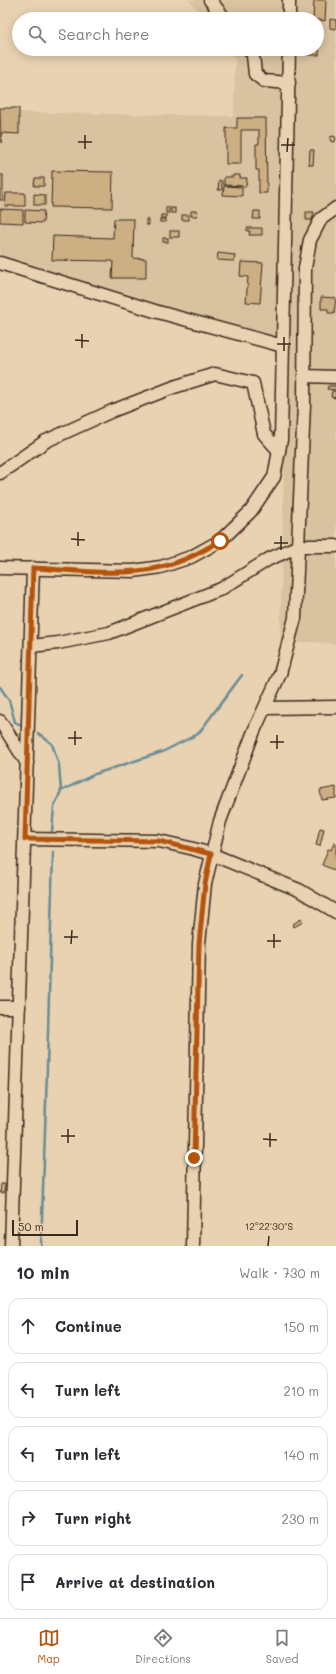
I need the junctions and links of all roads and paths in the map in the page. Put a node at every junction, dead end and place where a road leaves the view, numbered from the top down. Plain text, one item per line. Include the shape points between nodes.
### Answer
1 (210, 0) edge
2 (289, 0) edge
3 (219, 12) edge
4 (289, 12) edge
5 (253, 56) edge
6 (289, 56) edge
7 (288, 83) junction
8 (336, 208) edge
9 (0, 263) edge
10 (283, 346) junction
11 (304, 376) junction
12 (336, 377) edge
13 (279, 451) junction
14 (0, 473) edge
15 (299, 546) junction
16 (336, 546) edge
17 (0, 568) edge
18 (33, 568) junction
19 (31, 646) junction
20 (336, 707) edge
21 (266, 708) junction
22 (0, 721) edge
23 (27, 763) junction
24 (25, 839) junction
25 (211, 854) junction
26 (336, 912) edge
27 (0, 1007) edge
28 (19, 1007) junction
29 (11, 1246) edge
30 (193, 1246) edge

1 - 3 street
2 - 4 street
5 - 7 street via 255,74 264,81
6 - 7 street
7 - 10 street
8 - 11 street via 321,219 310,240 305,268
9 - 10 street via 158,312
10 - 13 street
11 - 12 street
11 - 15 street
13 - 14 street via 264,434 253,383 214,374 112,411 46,441
13 - 18 street via 274,477 251,511 220,541 191,557 161,567 133,571
15 - 16 street
15 - 19 street via 269,559 221,589 110,633
15 - 21 street via 295,618 280,674
17 - 18 street
18 - 19 street
19 - 23 street
20 - 21 street
21 - 25 street via 254,731 220,821
22 - 23 street
23 - 24 street
24 - 25 street via 159,841
24 - 28 street
25 - 26 street via 299,890
25 - 30 street via 199,944
27 - 28 street
28 - 29 street

